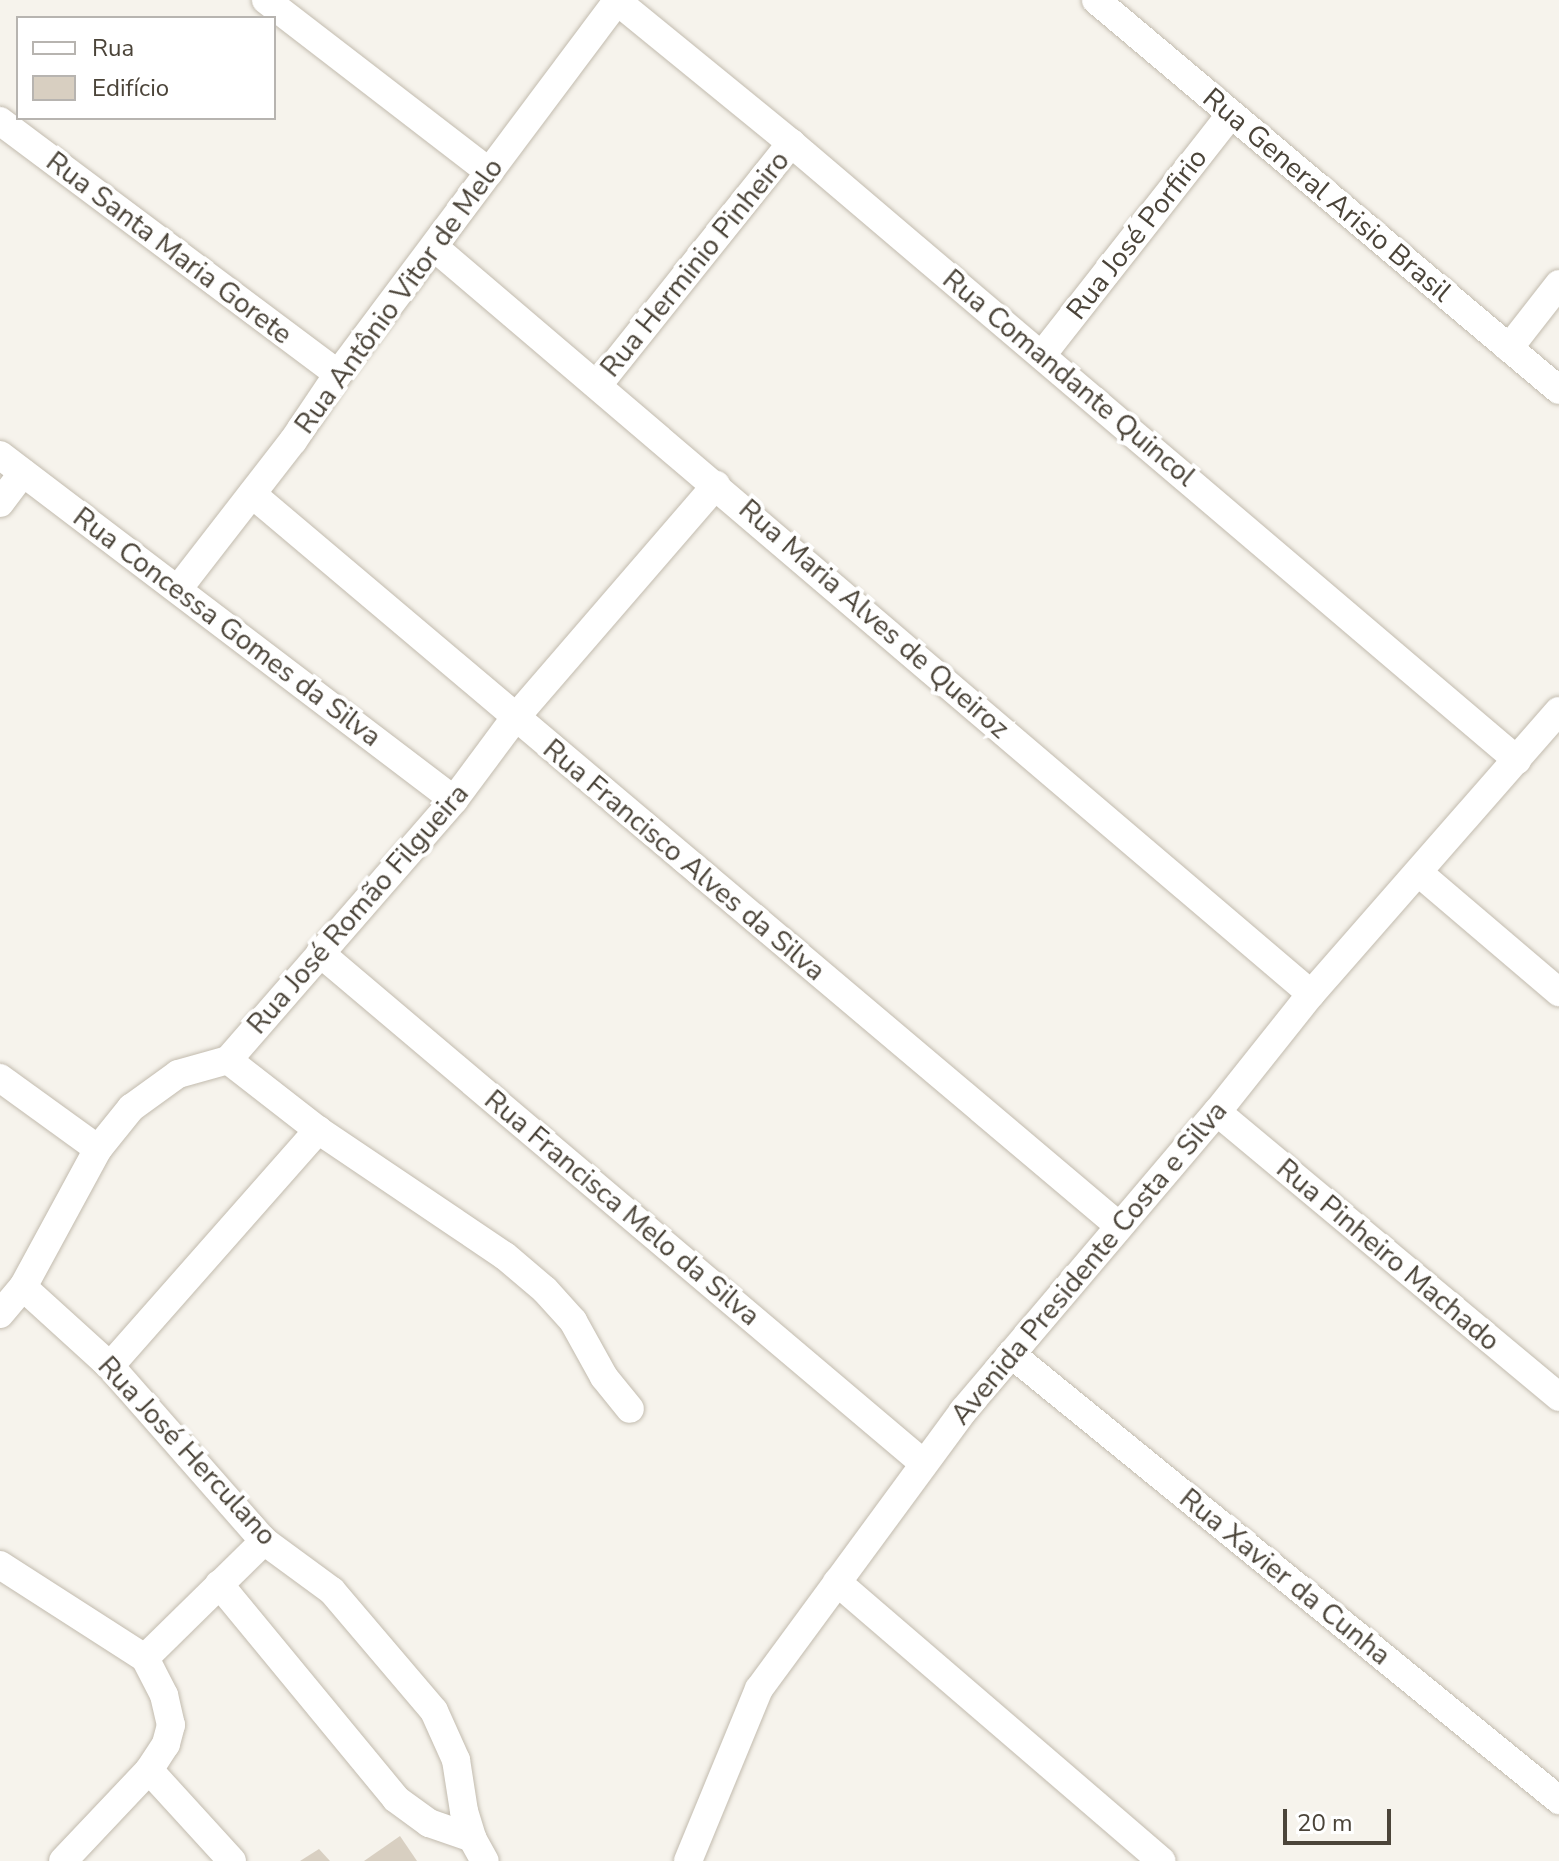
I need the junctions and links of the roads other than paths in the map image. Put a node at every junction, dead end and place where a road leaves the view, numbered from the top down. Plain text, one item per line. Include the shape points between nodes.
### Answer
1 (266, 0) edge
2 (618, 0) edge
3 (1096, 0) edge
4 (1231, 114) junction
5 (0, 121) edge
6 (791, 143) junction
7 (489, 172) junction
8 (434, 247) junction
9 (1559, 284) edge
10 (1509, 348) junction
11 (1042, 355) junction
12 (338, 374) junction
13 (598, 385) junction
14 (1559, 390) edge
15 (0, 455) edge
16 (23, 473) junction
17 (716, 485) junction
18 (252, 494) junction
19 (0, 503) edge
20 (178, 589) junction
21 (1559, 711) edge
22 (515, 718) junction
23 (1517, 760) junction
24 (454, 800) junction
25 (1419, 873) junction
26 (320, 953) junction
27 (1559, 992) edge
28 (1311, 994) junction
29 (228, 1060) junction
30 (0, 1078) edge
31 (1217, 1112) junction
32 (318, 1130) junction
33 (98, 1149) junction
34 (1118, 1225) junction
35 (23, 1287) junction
36 (0, 1314) edge
37 (1011, 1354) junction
38 (110, 1366) junction
39 (1559, 1397) edge
40 (630, 1409) dead end
41 (923, 1463) junction
42 (264, 1541) junction
43 (0, 1565) edge
44 (837, 1582) junction
45 (219, 1584) junction
46 (145, 1658) junction
47 (149, 1770) junction
48 (1559, 1800) edge
49 (479, 1850) edge
50 (63, 1861) edge
51 (232, 1861) edge
52 (688, 1861) edge
53 (1161, 1861) edge

1 - 7 street
2 - 6 street, Rua Comandante Quincol
2 - 7 street, Rua Antônio Vitor de Melo
3 - 4 street, Rua General Arisio Brasil
4 - 10 street, Rua General Arisio Brasil
4 - 11 street, Rua José Porfirio
5 - 12 street, Rua Santa Maria Gorete
6 - 11 street, Rua Comandante Quincol
6 - 13 street, Rua Herminio Pinheiro
7 - 8 street, Rua Antônio Vitor de Melo
8 - 12 street, Rua Antônio Vitor de Melo
8 - 13 street, Rua Maria Alves de Queiroz
9 - 10 street
10 - 14 street, Rua General Arisio Brasil
11 - 23 street, Rua Comandante Quincol
12 - 18 street, Rua Antônio Vitor de Melo
13 - 17 street, Rua Maria Alves de Queiroz
15 - 16 street, Rua Concessa Gomes da Silva
16 - 19 street
16 - 20 street, Rua Concessa Gomes da Silva
17 - 22 street, Rua José Romão Filgueira
17 - 28 street, Rua Maria Alves de Queiroz
18 - 20 street, Rua Antônio Vitor de Melo
18 - 22 street, Rua Francisco Alves da Silva
20 - 24 street, Rua Concessa Gomes da Silva
21 - 23 street, Avenida Presidente Costa e Silva
22 - 24 street, Rua José Romão Filgueira
22 - 34 street, Rua Francisco Alves da Silva
23 - 25 street, Avenida Presidente Costa e Silva
24 - 26 street, Rua José Romão Filgueira
25 - 27 street
25 - 28 street, Avenida Presidente Costa e Silva
26 - 29 street, Rua José Romão Filgueira
26 - 41 street, Rua Francisca Melo da Silva
28 - 31 street, Avenida Presidente Costa e Silva
29 - 32 street
29 - 33 street, Rua José Romão Filgueira via 178,1074 131,1108
30 - 33 street
31 - 34 street, Avenida Presidente Costa e Silva
31 - 39 street, Rua Pinheiro Machado
32 - 38 street
32 - 40 street via 505,1256 545,1290 573,1321 604,1377
33 - 35 street, Rua José Romão Filgueira
34 - 37 street, Avenida Presidente Costa e Silva
35 - 36 street, Rua José Romão Filgueira
35 - 38 street, Rua José Herculano
37 - 41 street, Avenida Presidente Costa e Silva
37 - 48 street, Rua Xavier da Cunha
38 - 42 street, Rua José Herculano
41 - 44 street, Avenida Presidente Costa e Silva
42 - 45 street
42 - 49 street, Rua José Herculano via 332,1591 434,1711 456,1760 464,1811
43 - 46 street
44 - 52 street, Avenida Presidente Costa e Silva via 759,1689
44 - 53 street
45 - 46 street
45 - 49 street via 396,1799
46 - 47 street via 164,1695 171,1725
47 - 50 street
47 - 51 street

